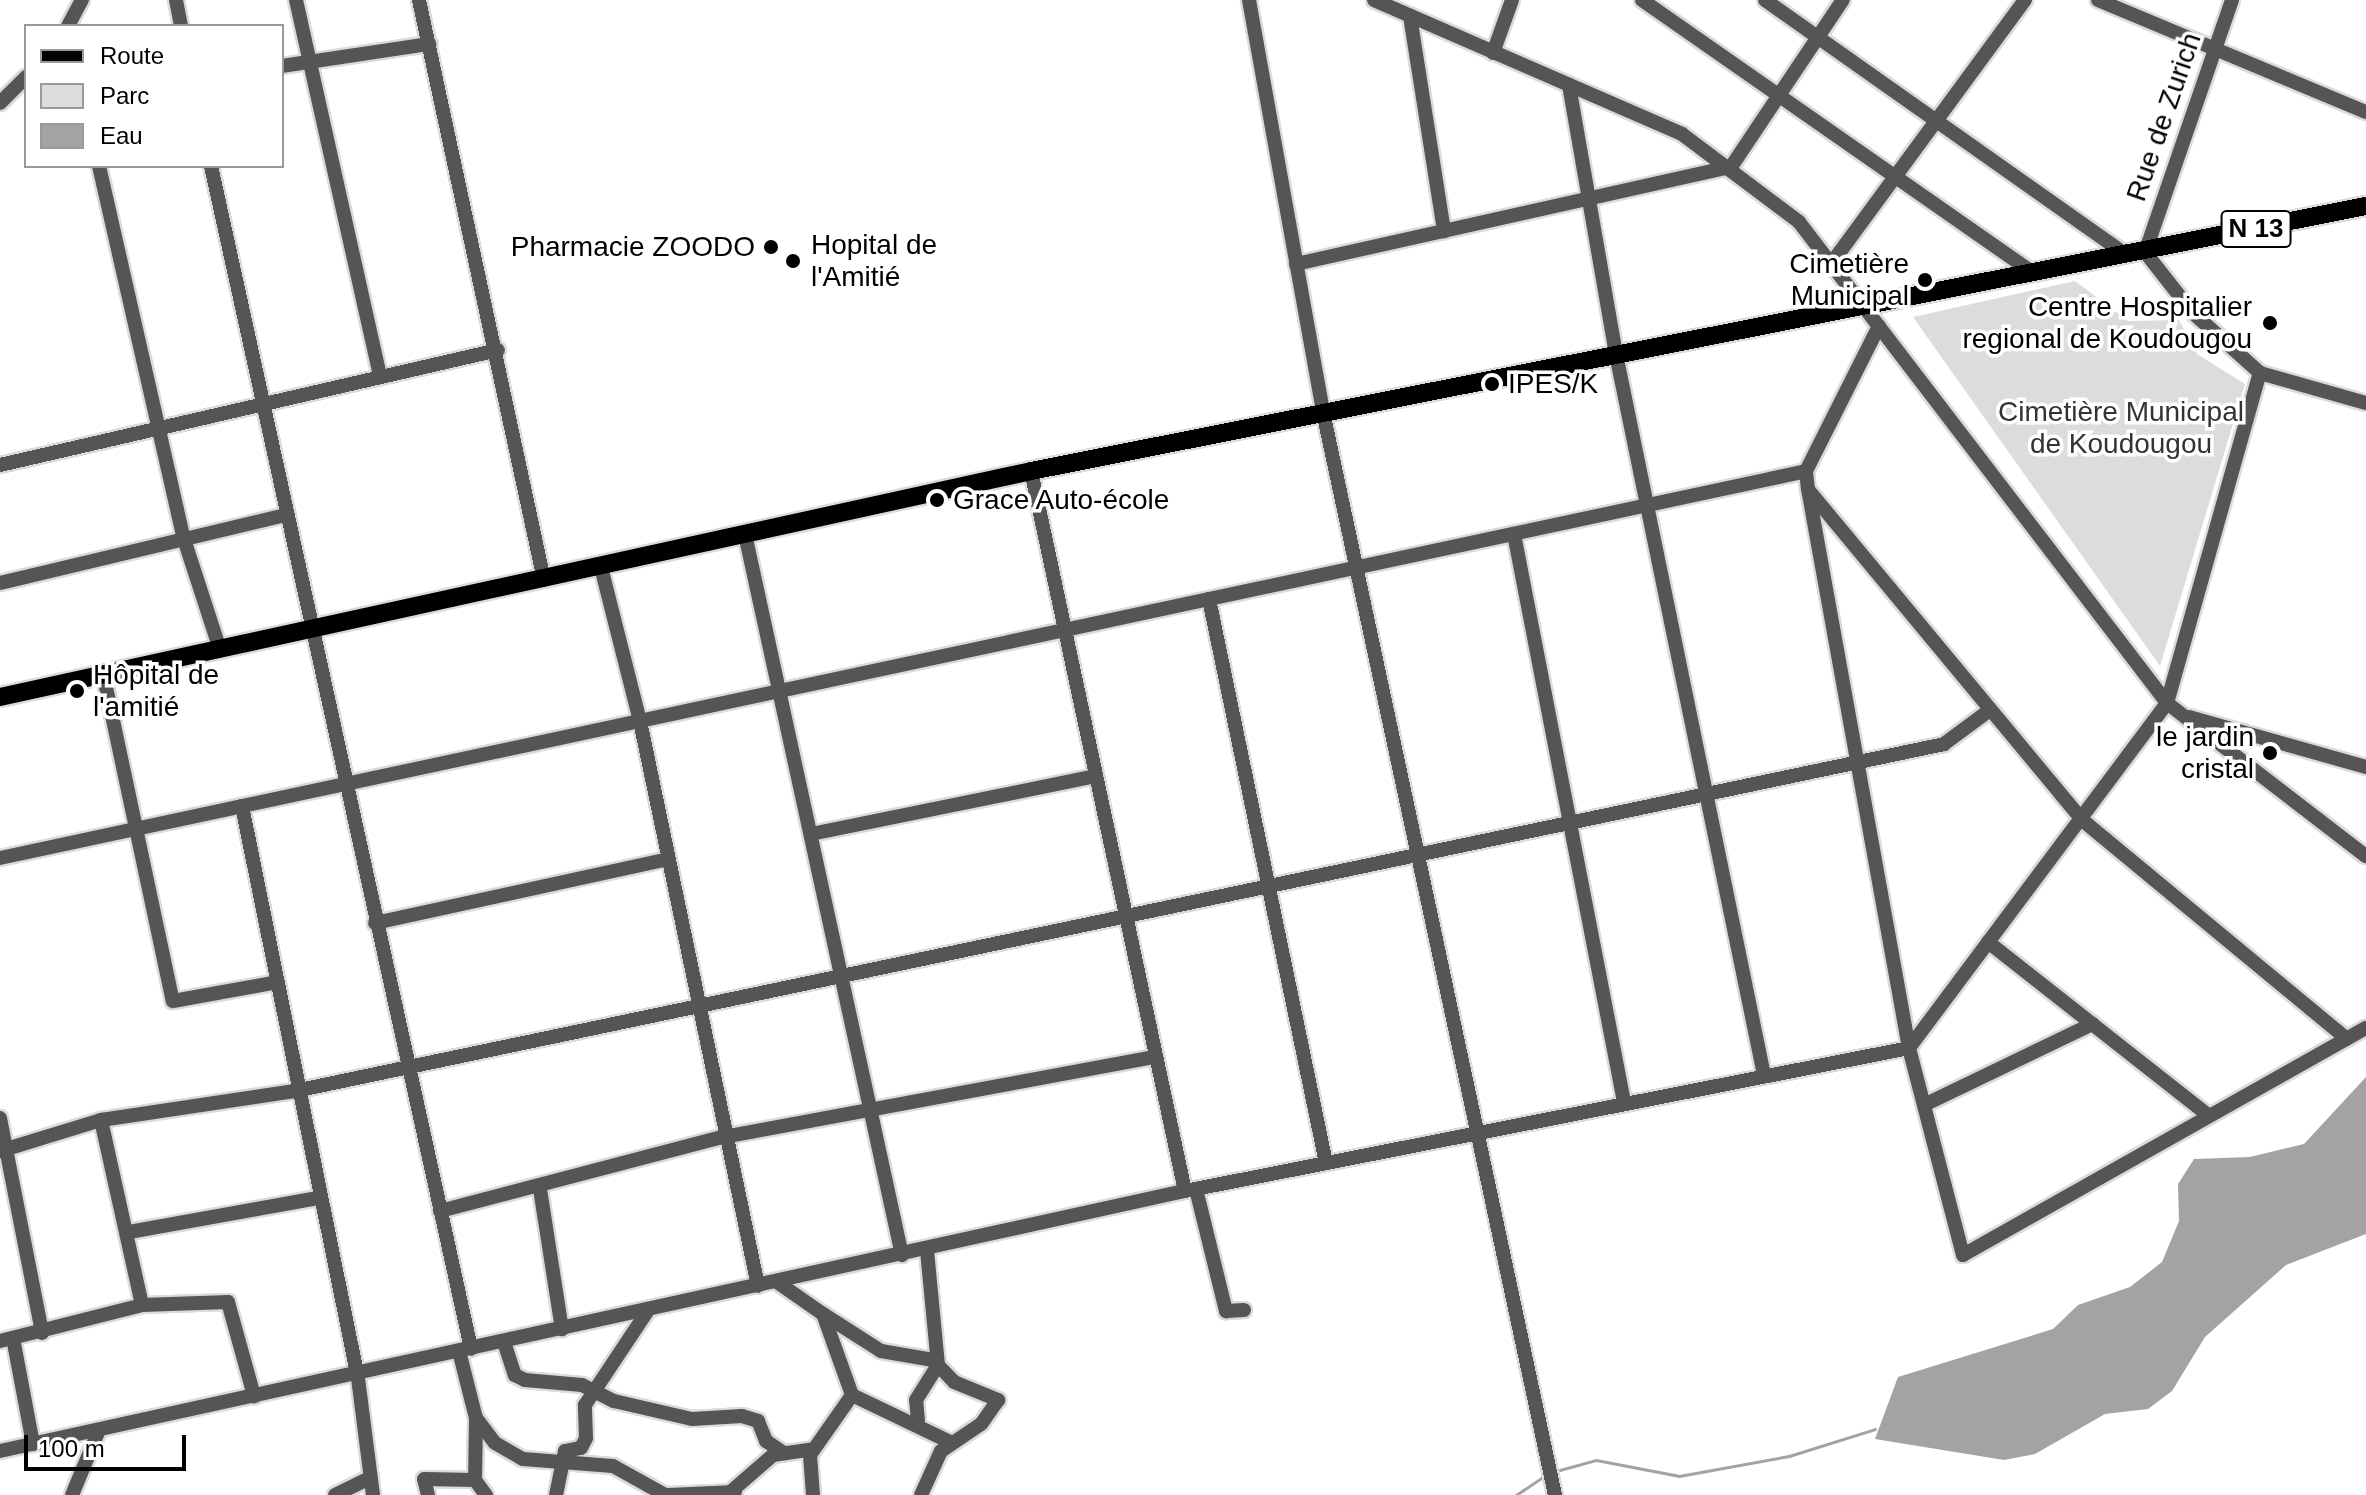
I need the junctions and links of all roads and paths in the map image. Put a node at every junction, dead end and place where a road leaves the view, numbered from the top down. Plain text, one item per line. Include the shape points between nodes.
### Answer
1 (82, 0) edge
2 (176, 0) edge
3 (296, 0) edge
4 (419, 0) edge
5 (1249, 0) edge
6 (1512, 0) edge
7 (1642, 0) edge
8 (1765, 0) edge
9 (1843, 0) edge
10 (2025, 0) edge
11 (2098, 0) edge
12 (2232, 0) edge
13 (1384, 2) edge
14 (1410, 16) junction
15 (69, 24) edge
16 (181, 24) edge
17 (1818, 37) junction
18 (429, 44) junction
19 (2213, 51) junction
20 (1493, 53) junction
21 (307, 63) junction
22 (284, 66) edge
23 (24, 79) edge
24 (1569, 85) junction
25 (1779, 95) junction
26 (0, 103) edge
27 (2366, 112) edge
28 (1936, 120) junction
29 (1731, 167) junction
30 (99, 168) edge
31 (211, 168) edge
32 (1898, 173) junction
33 (1592, 202) junction
34 (2366, 206) edge
35 (1444, 231) junction
36 (2145, 252) junction
37 (2126, 255) junction
38 (1296, 264) junction
39 (1831, 264) junction
40 (2032, 272) junction
41 (1860, 302) junction
42 (1879, 326) junction
43 (498, 350) junction
44 (1617, 359) junction
45 (2260, 373) junction
46 (380, 376) junction
47 (262, 402) junction
48 (2366, 403) edge
49 (1323, 412) junction
50 (158, 427) junction
51 (0, 465) edge
52 (1031, 471) junction
53 (1806, 471) junction
54 (1808, 489) junction
55 (1651, 500) junction
56 (285, 515) junction
57 (745, 534) junction
58 (1514, 534) junction
59 (184, 539) junction
60 (601, 567) junction
61 (1361, 567) junction
62 (544, 580) junction
63 (0, 583) edge
64 (1209, 599) junction
65 (310, 628) junction
66 (1070, 629) junction
67 (220, 650) junction
68 (103, 673) junction
69 (784, 690) junction
70 (0, 697) edge
71 (2167, 703) junction
72 (1990, 710) junction
73 (2183, 715) junction
74 (640, 721) junction
75 (1857, 761) junction
76 (2366, 767) edge
77 (1095, 776) junction
78 (345, 782) junction
79 (1709, 792) junction
80 (242, 806) junction
81 (2081, 819) junction
82 (1567, 822) junction
83 (140, 828) junction
84 (811, 834) junction
85 (1417, 854) junction
86 (2366, 856) edge
87 (0, 858) edge
88 (665, 860) junction
89 (1270, 884) junction
90 (1125, 916) junction
91 (375, 923) junction
92 (1988, 942) junction
93 (841, 976) junction
94 (273, 983) junction
95 (698, 1006) junction
96 (2092, 1024) junction
97 (2366, 1028) edge
98 (2347, 1039) junction
99 (1909, 1048) junction
100 (1155, 1057) junction
101 (408, 1067) junction
102 (1764, 1075) junction
103 (295, 1091) junction
104 (1624, 1102) junction
105 (1924, 1105) junction
106 (870, 1107) junction
107 (2209, 1116) junction
108 (0, 1118) edge
109 (101, 1120) junction
110 (1476, 1130) junction
111 (723, 1137) junction
112 (4, 1150) edge
113 (1326, 1163) junction
114 (540, 1189) junction
115 (1191, 1190) junction
116 (318, 1198) junction
117 (440, 1211) junction
118 (129, 1232) junction
119 (927, 1250) junction
120 (902, 1255) junction
121 (777, 1282) junction
122 (758, 1286) junction
123 (142, 1305) junction
124 (648, 1310) junction
125 (1244, 1310) dead end
126 (823, 1314) junction
127 (562, 1329) junction
128 (42, 1333) junction
129 (6, 1340) edge
130 (504, 1342) junction
131 (465, 1350) junction
132 (938, 1365) junction
133 (358, 1378) junction
134 (598, 1391) junction
135 (852, 1395) junction
136 (254, 1396) junction
137 (476, 1418) junction
138 (918, 1421) junction
139 (99, 1430) junction
140 (950, 1442) junction
141 (33, 1444) junction
142 (814, 1449) junction
143 (0, 1451) edge
144 (784, 1453) junction
145 (560, 1460) junction
146 (370, 1478) junction
147 (475, 1480) junction
148 (1553, 1488) edge
149 (732, 1493) edge
150 (812, 1494) edge
151 (72, 1495) edge
152 (335, 1495) edge
153 (373, 1495) edge
154 (428, 1495) edge
155 (486, 1495) edge
156 (556, 1495) edge
157 (667, 1495) edge
158 (921, 1495) edge

1 - 15 street
2 - 16 street
3 - 21 street
4 - 18 street
5 - 38 street
6 - 20 street
7 - 25 street
8 - 17 street
9 - 17 street
10 - 28 street
11 - 19 street
12 - 19 street, Rue de Zurich
13 - 14 street
14 - 20 street
14 - 35 street
17 - 25 street
17 - 28 street
18 - 21 street
18 - 43 street
19 - 27 street
19 - 36 street, Rue de Zurich
20 - 24 street
21 - 22 street
21 - 46 street
23 - 26 street
24 - 29 street via 1682,134
24 - 33 street
25 - 29 street
25 - 32 street
28 - 32 street
28 - 37 street
29 - 33 street
29 - 39 street via 1799,222
30 - 50 street
31 - 47 street
32 - 39 street
32 - 40 street
33 - 35 street
33 - 44 street
34 - 36 main road, N 13
35 - 38 street
36 - 37 main road, N 13
36 - 45 street via 2193,313
37 - 40 main road, N 13
38 - 49 street
39 - 41 street
40 - 41 main road, N 13
41 - 42 street
41 - 44 main road, N 13
42 - 53 street
42 - 71 street
43 - 46 street
43 - 62 street
44 - 49 main road, N 13
44 - 55 street
45 - 48 street
45 - 71 street
46 - 47 street
47 - 50 street
47 - 56 street
49 - 52 main road, N 13
49 - 61 street
50 - 51 street
50 - 59 street
52 - 57 main road, N 13
52 - 66 street
53 - 54 street
53 - 55 street
54 - 72 street
54 - 75 street
55 - 58 street
55 - 79 street
56 - 59 street
56 - 65 street
57 - 60 main road, N 13
57 - 69 street
58 - 61 street
58 - 82 street
59 - 63 street
59 - 67 street
60 - 62 main road, N 13
60 - 74 street
61 - 64 street
61 - 85 street
62 - 65 main road, N 13
64 - 66 street
64 - 89 street
65 - 67 main road, N 13
65 - 78 street
66 - 69 street
66 - 77 street
67 - 68 main road, N 13
68 - 70 main road, N 13
68 - 83 street
69 - 74 street
69 - 84 street
71 - 73 street
71 - 81 street
72 - 75 street via 1944,744
72 - 81 street
73 - 76 street
73 - 86 street
74 - 78 street
74 - 88 street
75 - 79 street
75 - 99 street
77 - 84 street
77 - 90 street
78 - 80 street
78 - 91 street
79 - 82 street
79 - 102 street
80 - 83 street
80 - 94 street
81 - 92 street
81 - 98 street
82 - 85 street
82 - 104 street
83 - 87 street
83 - 94 street via 173,1001
84 - 93 street
85 - 89 street
85 - 110 street
88 - 91 street
88 - 95 street
89 - 90 street
89 - 113 street
90 - 93 street
90 - 100 street
91 - 101 street
92 - 96 street
92 - 99 street
93 - 95 street
93 - 106 street
94 - 103 street
95 - 101 street
95 - 111 street
96 - 105 street
96 - 107 street
97 - 98 street
98 - 107 street
99 - 102 street
99 - 105 street
100 - 106 street
100 - 115 street
101 - 103 street
101 - 117 street
102 - 104 street
103 - 109 street
103 - 116 street
104 - 110 street
105 - 107 street via 1963,1255
106 - 111 street
106 - 120 street
108 - 112 street
109 - 112 street
109 - 118 street
110 - 113 street
110 - 148 street
111 - 114 street
111 - 122 street
112 - 128 street
113 - 115 street
114 - 117 street
114 - 127 street
115 - 119 street
115 - 125 street via 1226,1311
116 - 118 street
116 - 133 street
117 - 131 street
118 - 123 street
119 - 120 street
119 - 132 street
120 - 121 street
121 - 122 street
121 - 126 street
122 - 124 street
123 - 128 street
123 - 136 street via 228,1302
124 - 127 street
124 - 134 street
126 - 132 street via 898,1358
126 - 135 street
127 - 130 street
128 - 129 street
129 - 141 street
130 - 131 street
130 - 134 street via 515,1375
131 - 133 street
131 - 137 street
132 - 138 street via 916,1400
132 - 140 street via 954,1382 998,1400 981,1424
133 - 136 street
133 - 146 street
134 - 144 street via 692,1419 758,1421 766,1441
134 - 145 street via 585,1405 581,1448
135 - 138 street via 886,1414
135 - 142 street
136 - 139 street
137 - 145 street via 495,1443 523,1459
137 - 147 street
138 - 140 street
139 - 141 street
139 - 151 street
140 - 158 street
141 - 143 street
142 - 144 street
142 - 150 street
144 - 149 street via 773,1455
145 - 156 street
145 - 157 street via 613,1466
146 - 152 street
146 - 153 street
147 - 154 street via 424,1479
147 - 155 street
149 - 157 street

